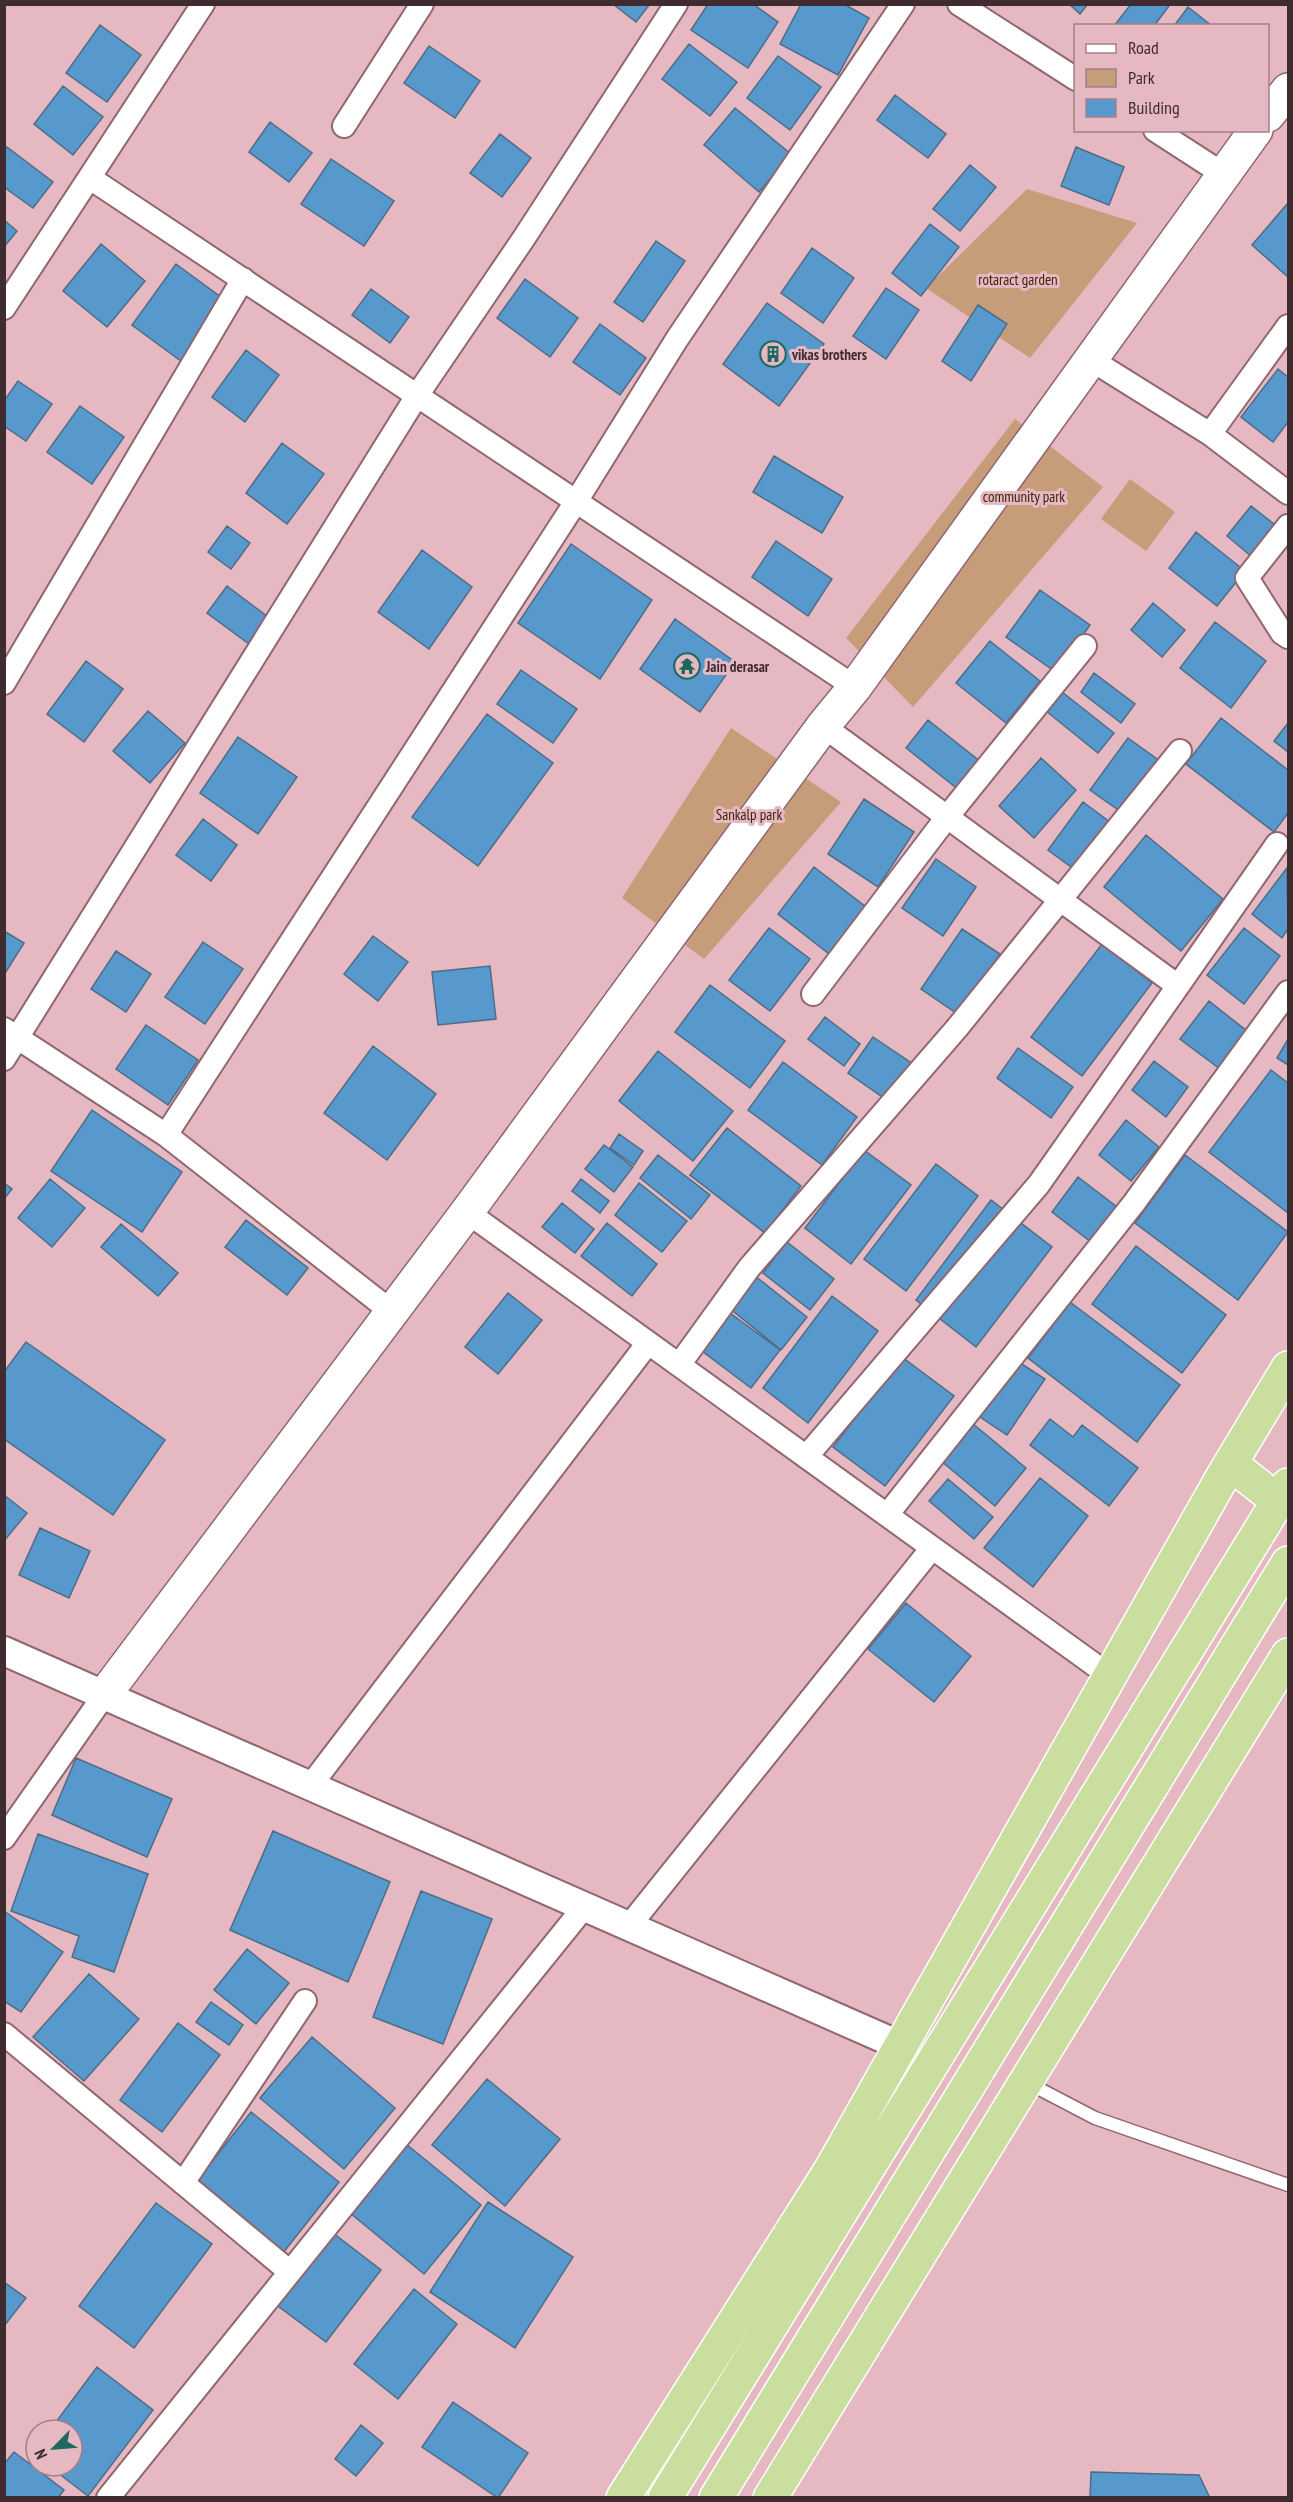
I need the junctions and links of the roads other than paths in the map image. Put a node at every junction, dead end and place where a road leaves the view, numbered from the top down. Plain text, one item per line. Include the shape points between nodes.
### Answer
1 (203, 4) edge
2 (422, 4) edge
3 (676, 4) edge
4 (903, 4) edge
5 (969, 7) edge
6 (1074, 78) edge
7 (1288, 90) edge
8 (1269, 114) edge
9 (344, 126) dead end
10 (1158, 132) edge
11 (1254, 132) edge
12 (1223, 174) junction
13 (90, 178) junction
14 (243, 279) junction
15 (4, 308) edge
16 (1288, 326) edge
17 (1090, 359) junction
18 (418, 394) junction
19 (1210, 434) junction
20 (1288, 493) edge
21 (578, 500) junction
22 (1288, 526) edge
23 (1288, 637) edge
24 (1085, 646) dead end
25 (4, 684) edge
26 (855, 687) junction
27 (823, 726) junction
28 (1180, 751) dead end
29 (947, 817) junction
30 (1277, 844) dead end
31 (1060, 899) junction
32 (1178, 986) junction
33 (1288, 992) edge
34 (813, 994) dead end
35 (12, 1033) edge
36 (4, 1059) edge
37 (166, 1135) junction
38 (467, 1212) junction
39 (392, 1312) junction
40 (648, 1343) junction
41 (679, 1365) junction
42 (1288, 1368) edge
43 (806, 1457) junction
44 (1231, 1464) junction
45 (1283, 1493) edge
46 (887, 1515) junction
47 (932, 1548) junction
48 (1288, 1563) edge
49 (4, 1651) edge
50 (1288, 1655) edge
51 (1110, 1677) junction
52 (105, 1694) junction
53 (310, 1785) junction
54 (4, 1838) edge
55 (585, 1906) junction
56 (628, 1926) junction
57 (304, 2001) dead end
58 (4, 2034) edge
59 (901, 2046) junction
60 (1026, 2082) junction
61 (183, 2182) junction
62 (1288, 2185) edge
63 (290, 2271) junction
64 (108, 2498) edge
65 (623, 2498) edge
66 (665, 2498) edge
67 (716, 2498) edge
68 (770, 2498) edge

1 - 13 street
2 - 9 street
3 - 18 street
4 - 21 street via 676,339
5 - 6 street
7 - 8 main road
10 - 12 street
11 - 12 main road
12 - 17 main road
13 - 14 street
13 - 15 street
14 - 18 street
14 - 25 street
16 - 19 street
17 - 19 street
17 - 26 main road
18 - 21 street
18 - 35 street
19 - 20 street
21 - 26 street
21 - 37 street
22 - 23 street via 1247,578
24 - 29 street
26 - 27 main road
27 - 29 street
27 - 38 main road
28 - 31 street
29 - 31 street
29 - 34 street
30 - 32 street
31 - 32 street
31 - 41 street via 957,1028 749,1268
32 - 43 street via 1039,1184
33 - 46 street via 1134,1203
35 - 36 street
35 - 37 street
37 - 39 street
38 - 39 main road
38 - 40 street
39 - 52 main road
40 - 41 street
40 - 53 street
41 - 43 street
42 - 44 highway
43 - 46 street
44 - 45 highway
44 - 51 highway
45 - 66 highway
46 - 47 street
47 - 51 street
47 - 56 street
48 - 67 highway
49 - 52 street
50 - 60 highway
51 - 59 highway
52 - 53 street
52 - 54 street
53 - 55 street
55 - 56 street
55 - 63 street
56 - 59 street
57 - 61 street
58 - 61 street
59 - 65 highway via 830,2171
60 - 62 lane via 1095,2118
60 - 68 highway
61 - 63 street
63 - 64 street

